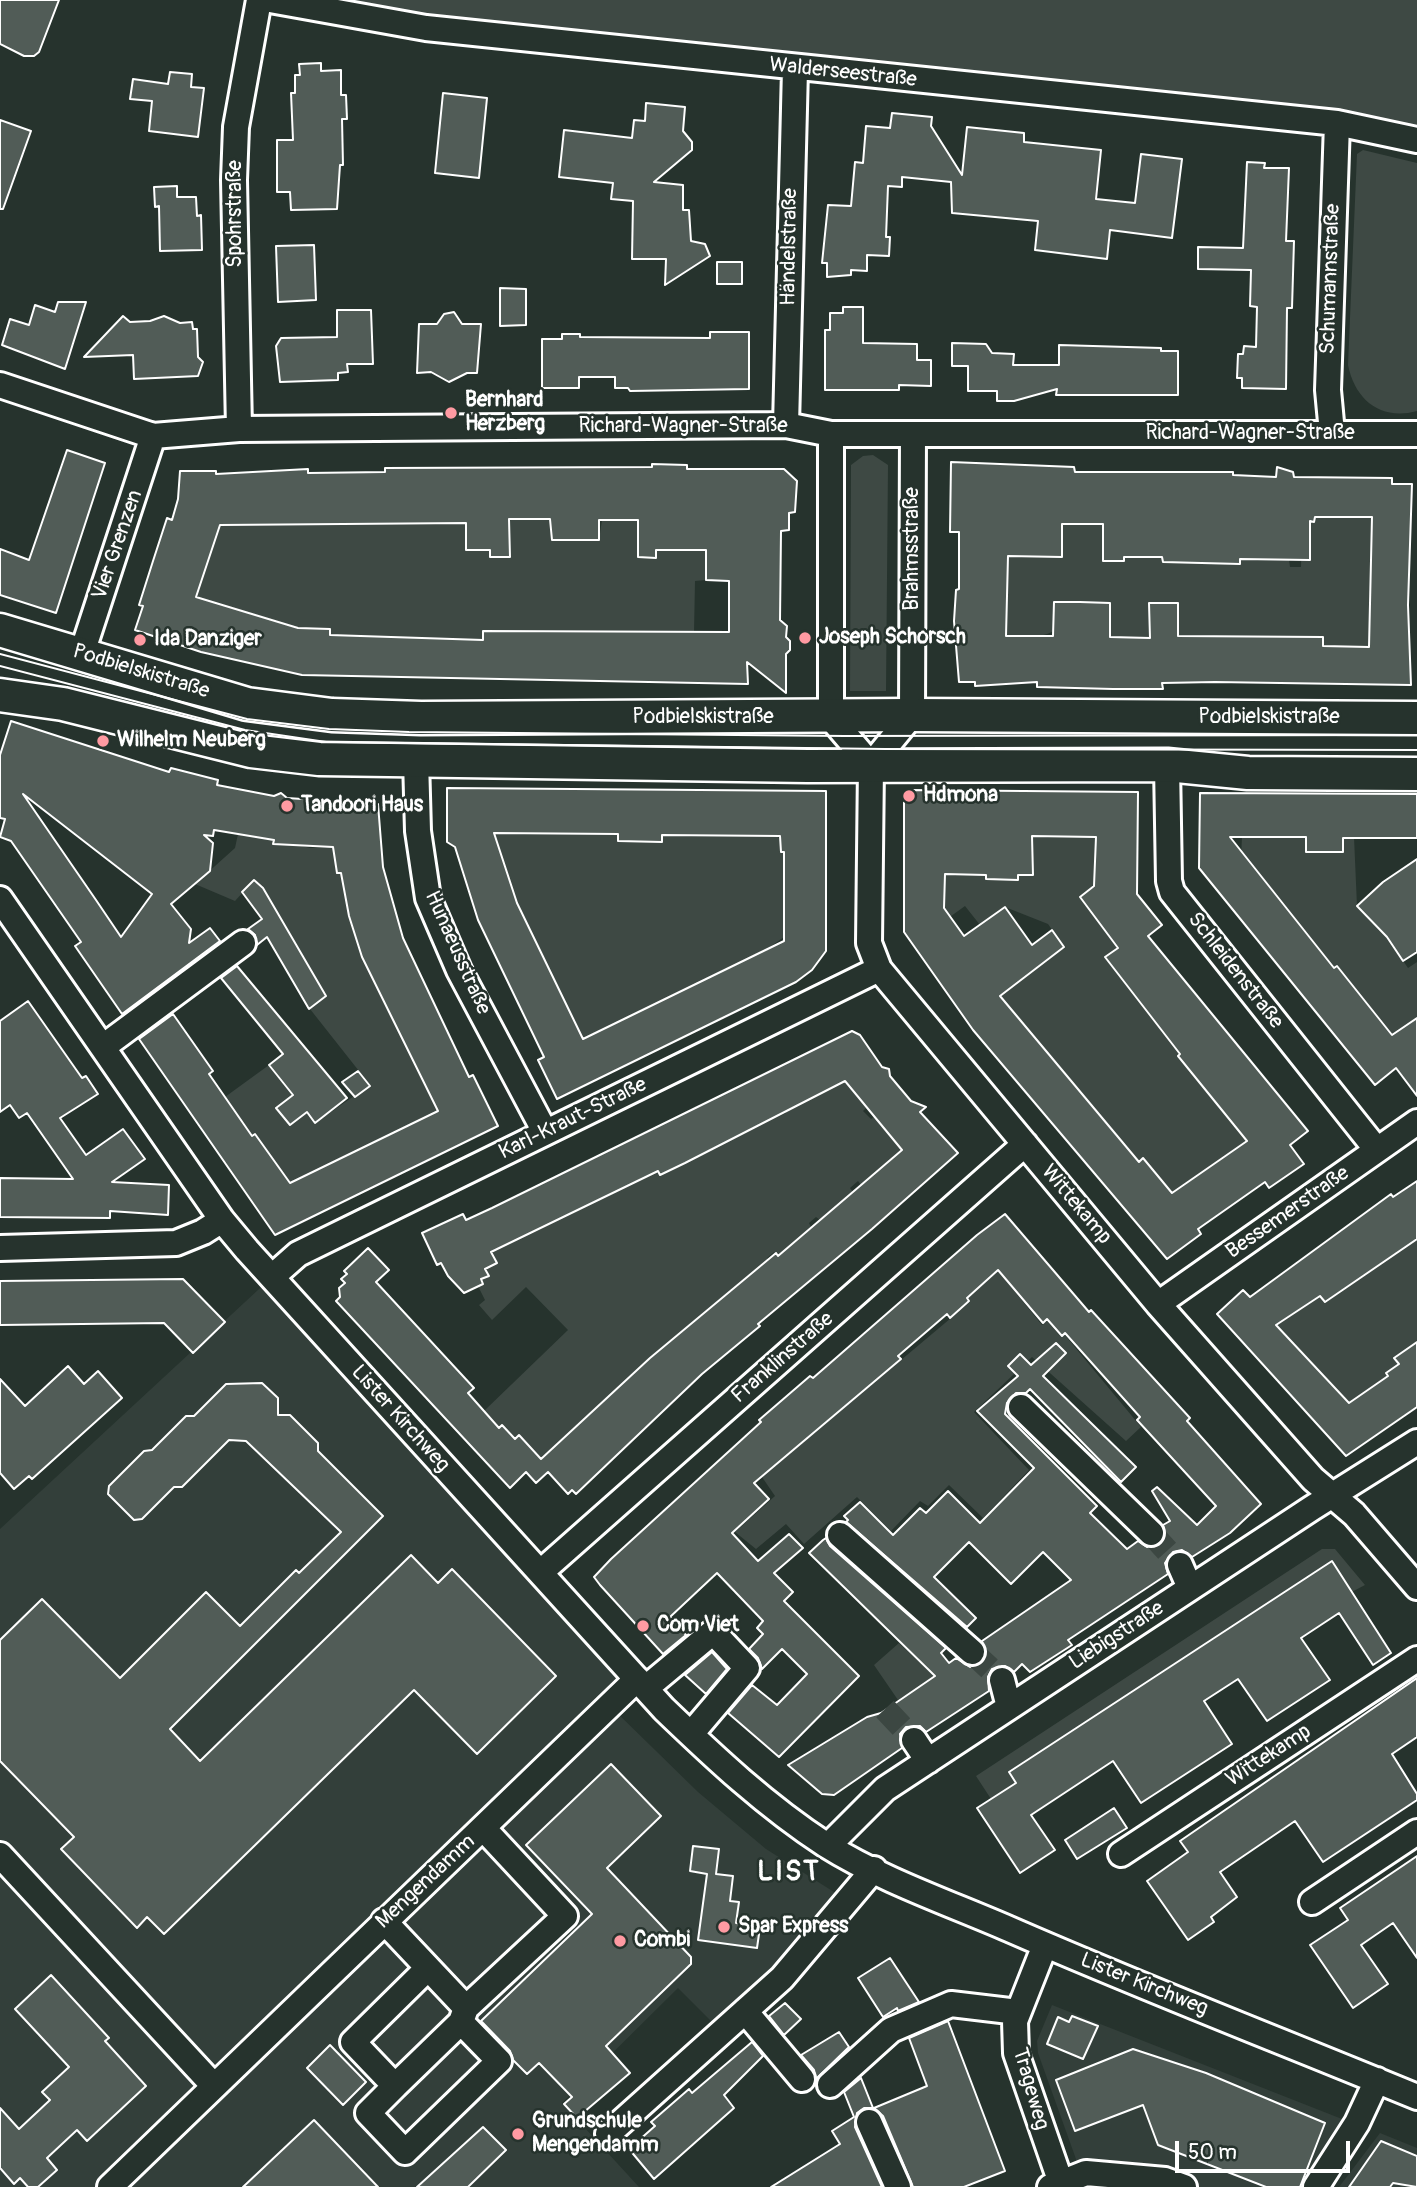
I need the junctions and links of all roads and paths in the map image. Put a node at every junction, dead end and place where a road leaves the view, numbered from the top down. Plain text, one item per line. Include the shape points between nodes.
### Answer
1 (259, 0) edge
2 (270, 0) edge
3 (795, 69) junction
4 (1337, 123) junction
5 (1417, 140) edge
6 (0, 385) edge
7 (786, 425) junction
8 (239, 429) junction
9 (1332, 433) junction
10 (831, 434) junction
11 (913, 434) junction
12 (1417, 434) edge
13 (153, 436) junction
14 (0, 630) edge
15 (82, 653) junction
16 (0, 695) edge
17 (912, 715) junction
18 (831, 718) junction
19 (1417, 718) edge
20 (416, 760) junction
21 (871, 765) junction
22 (1167, 765) junction
23 (1417, 774) edge
24 (0, 899) edge
25 (243, 943) dead end
26 (879, 969) junction
27 (103, 1046) junction
28 (1417, 1122) edge
29 (545, 1132) junction
30 (1025, 1144) junction
31 (1377, 1150) junction
32 (222, 1220) junction
33 (0, 1248) edge
34 (272, 1277) junction
35 (1158, 1304) junction
36 (1021, 1407) dead end
37 (1417, 1442) edge
38 (1333, 1496) junction
39 (1151, 1534) tunnel mouth
40 (840, 1535) dead end
41 (1180, 1565) tunnel mouth
42 (542, 1571) junction
43 (1417, 1587) edge
44 (1190, 1588) junction
45 (972, 1652) tunnel mouth
46 (1417, 1659) edge
47 (1002, 1680) tunnel mouth
48 (642, 1683) junction
49 (1009, 1707) junction
50 (691, 1734) junction
51 (914, 1740) tunnel mouth
52 (928, 1761) junction
53 (483, 1828) junction
54 (1417, 1832) edge
55 (828, 1846) junction
56 (1121, 1854) dead end
57 (0, 1855) edge
58 (874, 1869) junction
59 (1312, 1902) dead end
60 (384, 1921) junction
61 (1045, 1945) junction
62 (428, 1968) junction
63 (745, 2011) junction
64 (1018, 2012) junction
65 (463, 2015) junction
66 (802, 2079) dead end
67 (1377, 2080) junction
68 (830, 2085) dead end
69 (214, 2086) junction
70 (395, 2086) junction
71 (1417, 2097) edge
72 (869, 2122) dead end
73 (608, 2134) dead end
74 (1055, 2185) edge
75 (110, 2187) edge
76 (898, 2187) edge
77 (1184, 2187) edge
78 (1316, 2187) edge

1 - 8 street, Spohrstraße via 236,127
2 - 3 street, Walderseestraße via 426,28
3 - 4 street, Walderseestraße
3 - 7 street, Händelstraße
4 - 5 street, Walderseestraße
4 - 9 street, Schumannstraße via 1328,390
6 - 13 street, Richard-Wagner-Straße
7 - 8 street, Richard-Wagner-Straße
7 - 10 street, Richard-Wagner-Straße
8 - 13 street, Richard-Wagner-Straße
9 - 11 street, Richard-Wagner-Straße
9 - 12 street, Richard-Wagner-Straße
10 - 11 street, Richard-Wagner-Straße
10 - 18 street
11 - 17 street, Brahmsstraße
13 - 15 street, Vier Grenzen
14 - 15 main road, Podbielskistraße
15 - 18 main road, Podbielskistraße via 247,705 290,712 421,718
16 - 20 main road via 63,704 251,751 319,759
17 - 18 main road, Podbielskistraße
17 - 19 main road, Podbielskistraße
17 - 21 street
18 - 21 street
20 - 21 main road
20 - 29 street, Hunaeusstraße via 418,831 428,898 459,970
21 - 22 main road
21 - 26 street, Wittekamp via 869,943
22 - 23 main road via 1248,774
22 - 31 street, Schleidenstraße via 1172,892
24 - 27 street, Lister Kirchweg
25 - 27 street
26 - 29 street, Karl-Kraut-Straße
26 - 30 street, Wittekamp
27 - 32 street, Lister Kirchweg
28 - 31 street, Bessemerstraße
29 - 34 street, Karl-Kraut-Straße via 298,1254
30 - 35 street, Wittekamp
30 - 42 street, Franklinstraße
31 - 35 street, Bessemerstraße
32 - 33 street via 176,1243
32 - 34 street, Lister Kirchweg
34 - 42 street, Lister Kirchweg
35 - 38 street, Wittekamp
36 - 39 street
37 - 38 street, Liebigstraße
38 - 43 street, Wittekamp
38 - 44 street, Liebigstraße
40 - 45 street
41 - 44 street
42 - 48 street, Lister Kirchweg
44 - 49 street, Liebigstraße
46 - 56 street, Wittekamp
47 - 49 street
48 - 50 street, Lister Kirchweg
48 - 50 street, Mengendamm via 713,1632 747,1668
48 - 53 street, Mengendamm
49 - 52 street, Liebigstraße
50 - 55 street, Lister Kirchweg via 768,1804
51 - 52 street
52 - 55 street, Liebigstraße via 885,1789
53 - 60 street, Mengendamm
53 - 65 street via 565,1916
54 - 59 street
55 - 58 street, Lister Kirchweg
57 - 69 street
58 - 61 street, Lister Kirchweg
58 - 63 street via 782,1979
60 - 62 street
60 - 69 street, Mengendamm
61 - 64 street, Trageweg
61 - 67 street, Lister Kirchweg
62 - 65 street
62 - 70 street via 352,2042
63 - 66 street
63 - 73 street
64 - 68 street via 951,2004 891,2030
64 - 74 street, Trageweg via 1016,2053
65 - 70 street
65 - 70 street via 499,2061 405,2152 368,2113
67 - 71 street, Lister Kirchweg
67 - 78 street via 1357,2123
69 - 75 street, Mengendamm
72 - 76 street
74 - 77 street via 1086,2173 1165,2180

